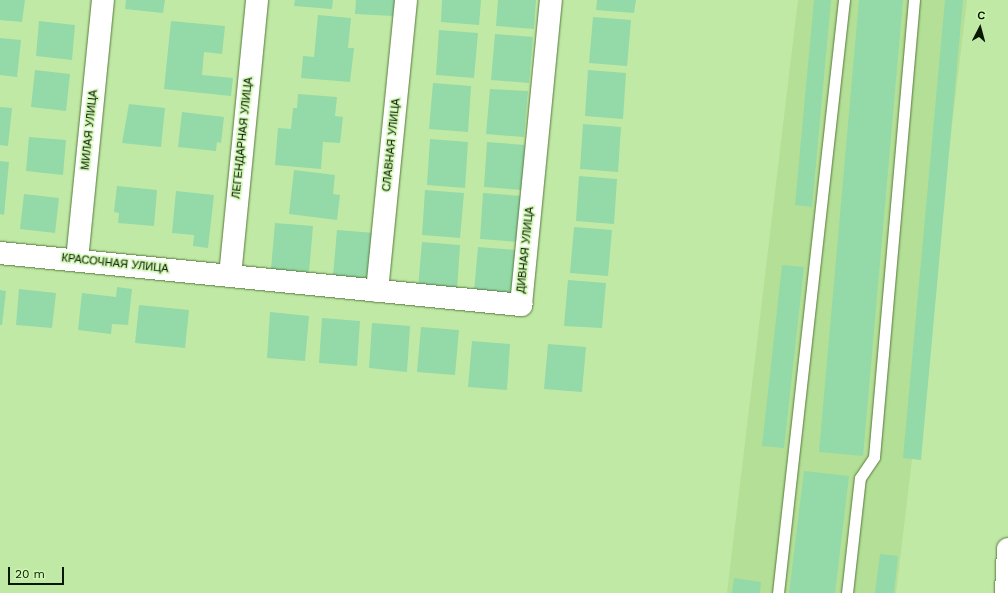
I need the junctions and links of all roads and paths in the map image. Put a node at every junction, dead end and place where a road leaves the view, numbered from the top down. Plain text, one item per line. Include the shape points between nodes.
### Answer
1 (103, 0) edge
2 (257, 0) edge
3 (406, 0) edge
4 (551, 0) edge
5 (844, 0) edge
6 (914, 0) edge
7 (0, 253) edge
8 (77, 260) junction
9 (230, 276) junction
10 (377, 291) junction
11 (1008, 549) edge
12 (778, 593) edge
13 (847, 593) edge
14 (1006, 593) edge

1 - 8 street, МИЛАЯ УЛИЦА
2 - 9 street, ЛЕГЕНДАРНАЯ УЛИЦА
3 - 10 street, СЛАВНАЯ УЛИЦА
4 - 10 street, ДИВНАЯ УЛИЦА via 521,305
5 - 12 lane
6 - 13 lane via 874,457 860,478
7 - 8 street, КРАСОЧНАЯ УЛИЦА
8 - 9 street, КРАСОЧНАЯ УЛИЦА
9 - 10 street, ДИВНАЯ УЛИЦА
11 - 14 street

